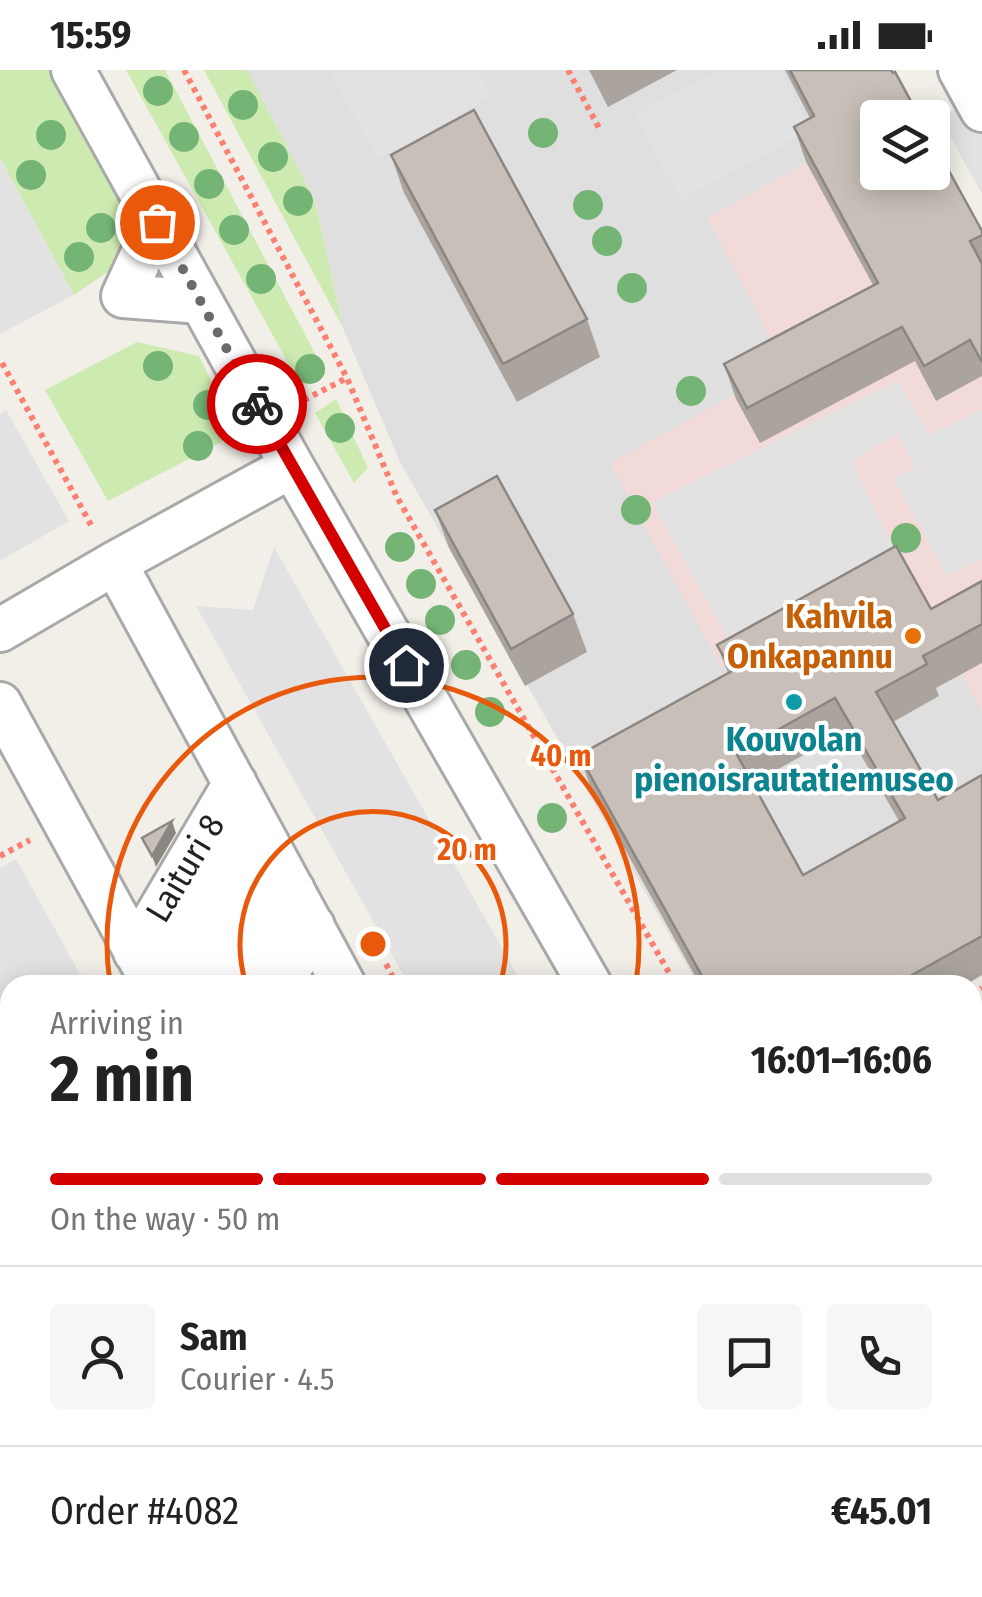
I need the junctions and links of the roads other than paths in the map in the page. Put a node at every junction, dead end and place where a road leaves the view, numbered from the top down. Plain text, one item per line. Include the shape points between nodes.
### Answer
1 (73, 70) edge
2 (960, 70) edge
3 (982, 110) edge
4 (157, 222) junction
5 (202, 302) junction
6 (292, 466) junction
7 (114, 563) junction
8 (0, 630) edge
9 (0, 704) edge
10 (234, 783) junction
11 (284, 873) junction
12 (149, 974) edge
13 (208, 975) edge
14 (245, 975) edge
15 (281, 975) edge
16 (332, 975) edge
17 (584, 975) edge

1 - 4 street
2 - 3 street
4 - 5 street
4 - 5 street via 124,296
5 - 6 street
6 - 7 street
6 - 17 street
7 - 8 street
7 - 10 street
9 - 12 street
10 - 11 street
10 - 12 street, Laituri 8
11 - 12 street
11 - 13 street
11 - 14 street
11 - 15 street
11 - 16 street

